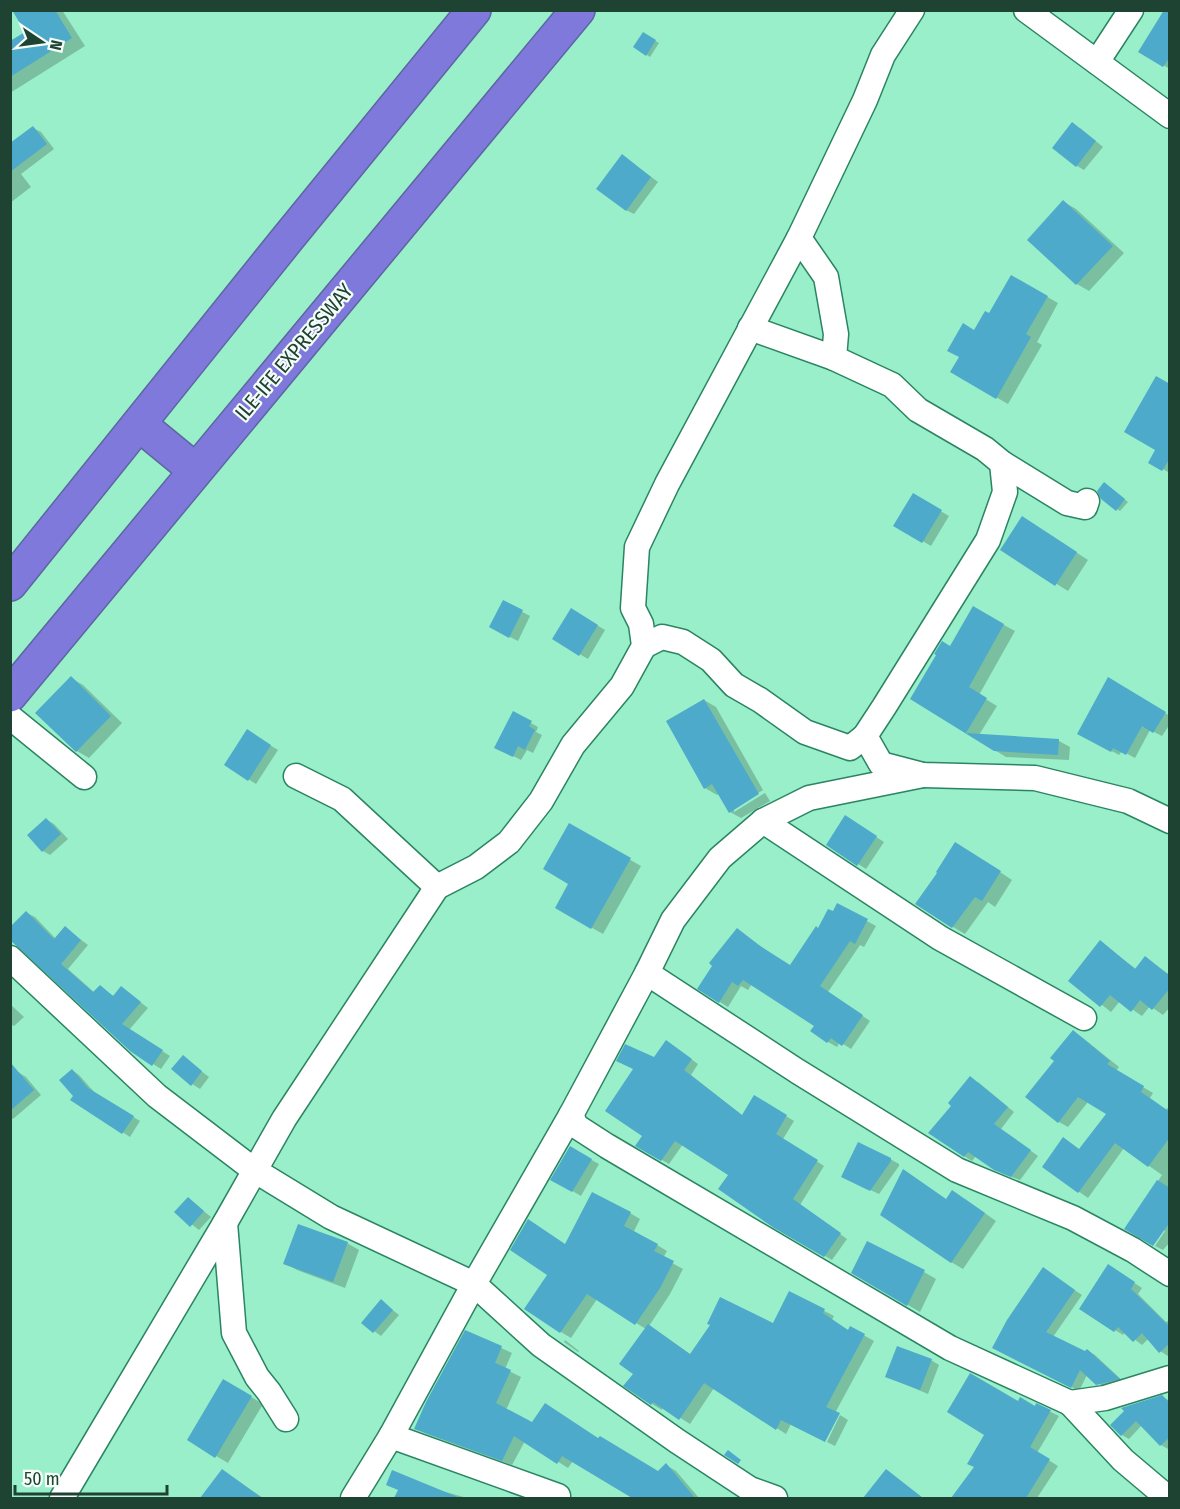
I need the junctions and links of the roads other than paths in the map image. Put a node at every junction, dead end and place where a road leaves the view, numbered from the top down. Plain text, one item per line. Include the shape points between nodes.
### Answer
1 (474, 10) edge
2 (578, 10) edge
3 (912, 10) edge
4 (1026, 10) edge
5 (1131, 10) edge
6 (1097, 62) junction
7 (1170, 116) edge
8 (799, 238) junction
9 (750, 328) junction
10 (834, 358) junction
11 (139, 424) junction
12 (1002, 463) junction
13 (195, 470) junction
14 (1087, 501) dead end
15 (10, 584) edge
16 (644, 646) junction
17 (14, 683) edge
18 (10, 717) edge
19 (865, 736) junction
20 (923, 775) junction
21 (296, 776) dead end
22 (84, 777) dead end
23 (763, 821) junction
24 (1170, 821) edge
25 (437, 887) junction
26 (10, 958) edge
27 (647, 973) junction
28 (1084, 1018) dead end
29 (571, 1115) junction
30 (254, 1170) junction
31 (225, 1223) junction
32 (1170, 1274) edge
33 (474, 1284) junction
34 (1170, 1378) edge
35 (1070, 1403) junction
36 (286, 1419) dead end
37 (392, 1436) junction
38 (558, 1496) dead end
39 (62, 1498) edge
40 (353, 1498) edge
41 (775, 1498) edge
42 (1168, 1498) edge

1 - 11 highway
2 - 13 highway, ILE-IFE EXPRESSWAY
3 - 8 street via 883,55
4 - 6 street
5 - 6 street
6 - 7 street
8 - 9 street
8 - 10 street via 826,277 836,334
9 - 10 street
9 - 16 street via 637,547 633,608 641,624
10 - 12 street via 892,385 918,410
11 - 13 highway
11 - 15 highway
12 - 14 street via 1067,503 1085,507
12 - 19 street via 1005,492 988,540
13 - 17 highway, ILE-IFE EXPRESSWAY
16 - 19 street via 662,636 683,642 711,660 734,685 805,732 850,748
16 - 25 street via 622,686 573,745 541,801 509,842 476,867
18 - 22 street
19 - 20 street via 881,764
20 - 23 street via 808,798
20 - 24 street via 1035,778 1128,801
21 - 25 street via 342,799
23 - 27 street via 713,867 673,920
23 - 28 street via 940,938
25 - 30 street
26 - 30 street via 157,1096
27 - 29 street
27 - 32 street via 957,1170 1073,1218
29 - 33 street
29 - 35 street via 576,1126 608,1146 950,1348
30 - 31 street
30 - 33 street via 332,1216
31 - 36 street via 234,1333 257,1377
31 - 39 street
33 - 37 street
33 - 41 street via 541,1345 677,1442 750,1489
34 - 35 street via 1105,1398
35 - 42 street via 1123,1460
37 - 38 street
37 - 40 street

